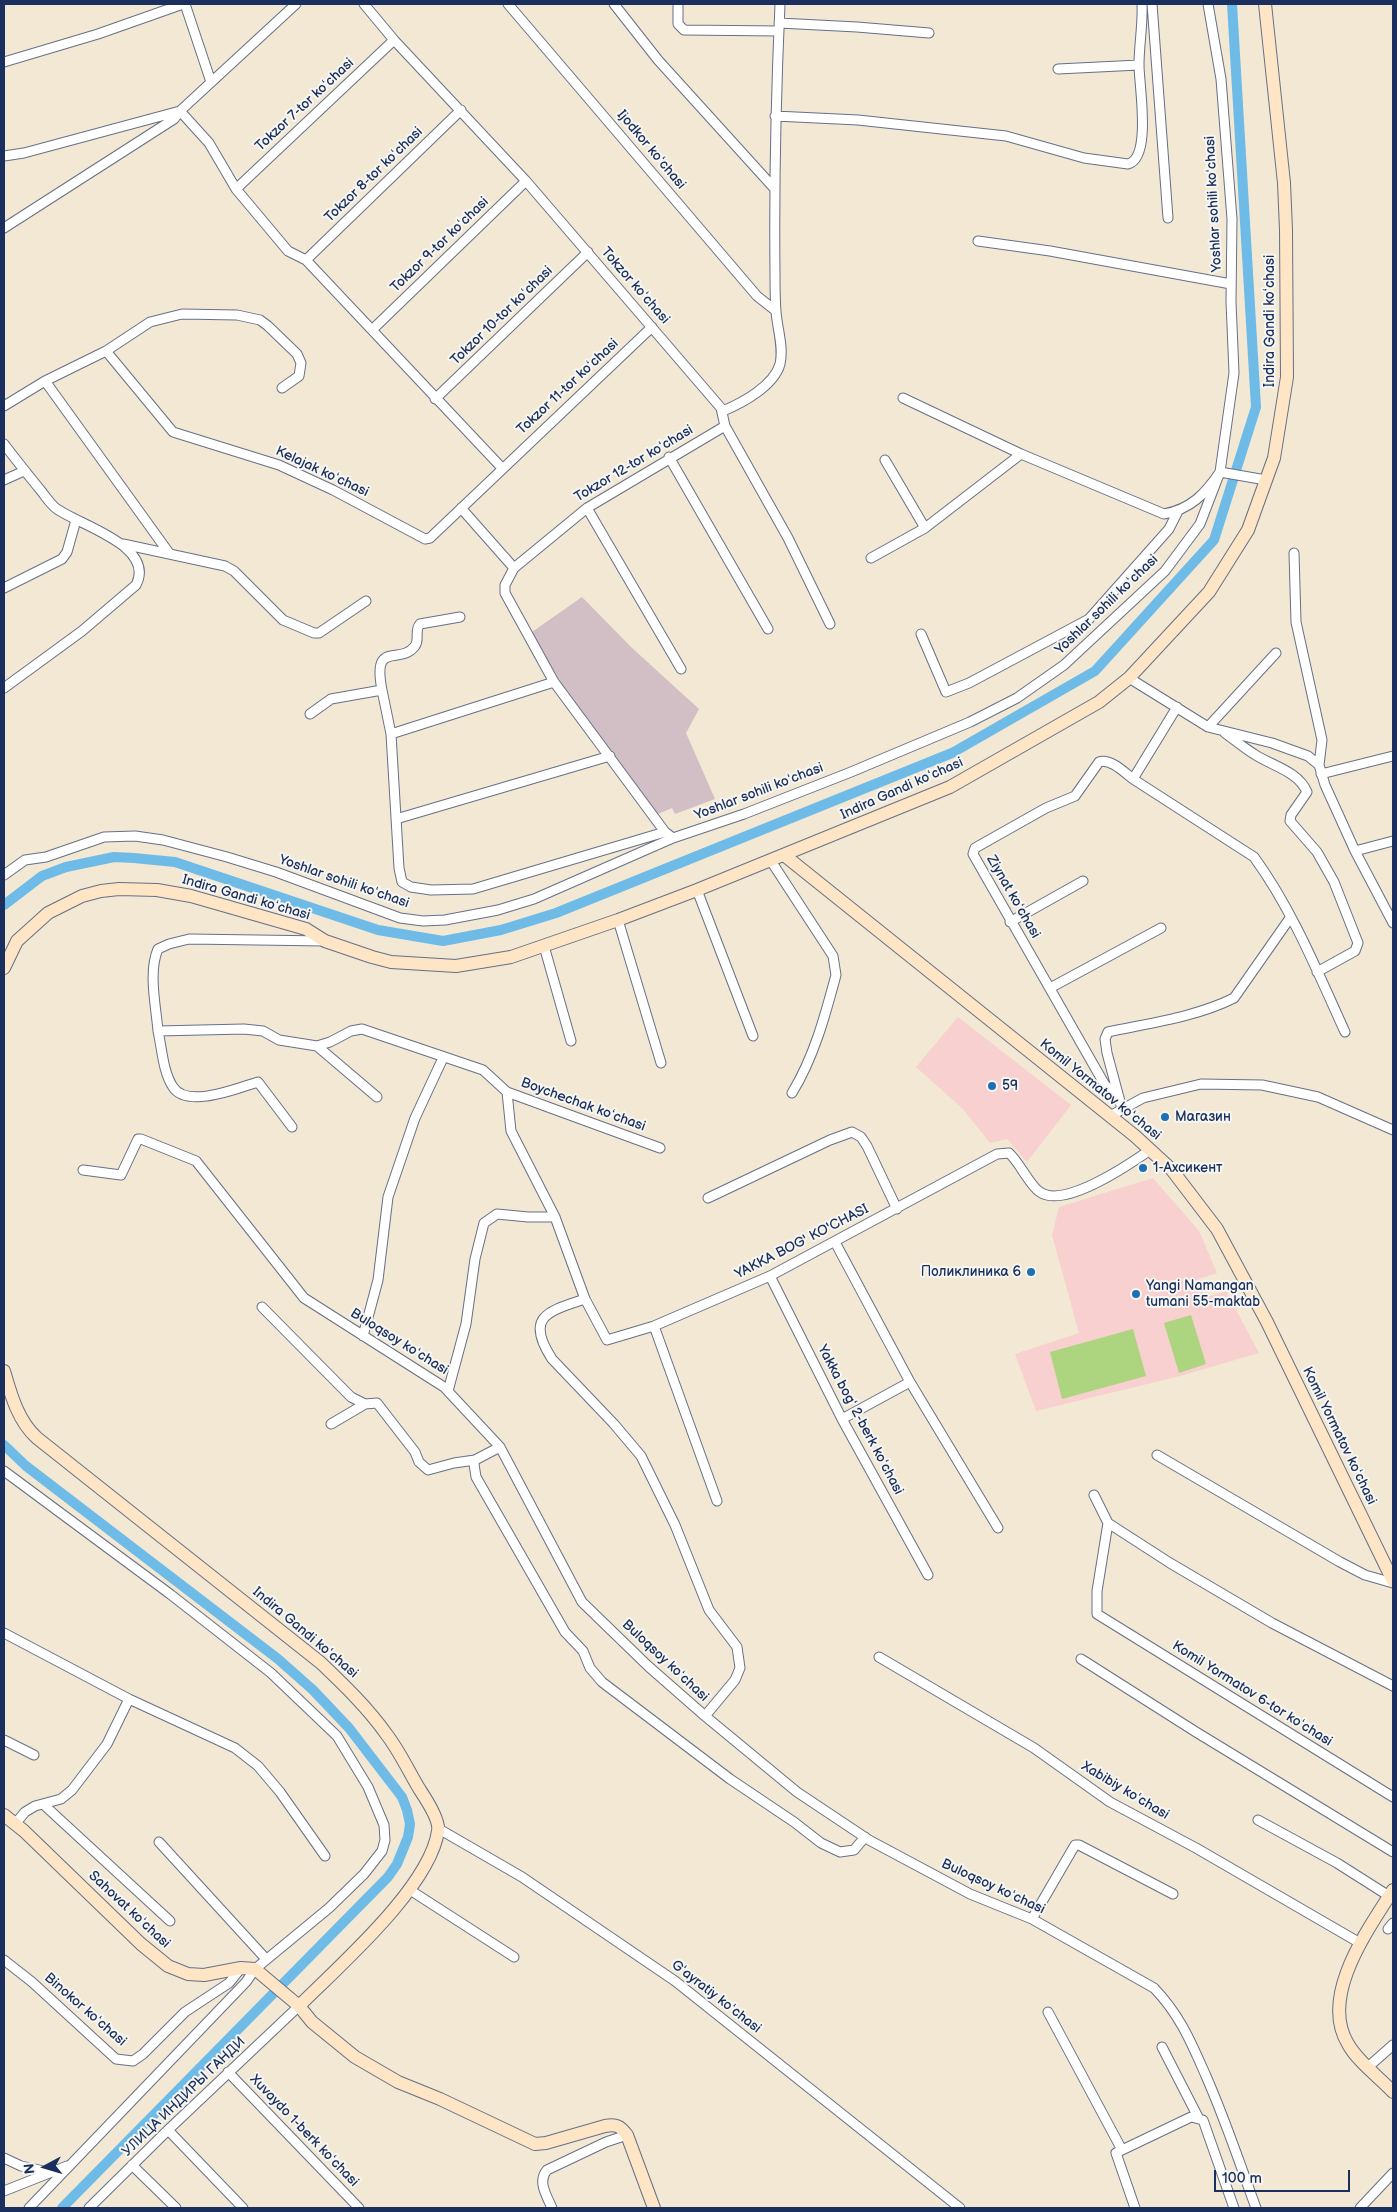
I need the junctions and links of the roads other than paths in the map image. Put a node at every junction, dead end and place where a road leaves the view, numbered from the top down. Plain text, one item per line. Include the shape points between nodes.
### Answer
1 (184, 4) edge
2 (296, 4) edge
3 (364, 4) edge
4 (508, 4) edge
5 (614, 4) edge
6 (678, 4) edge
7 (780, 4) edge
8 (1142, 4) edge
9 (1152, 4) edge
10 (1208, 4) edge
11 (1265, 4) edge
12 (779, 27) junction
13 (929, 33) dead end
14 (394, 40) junction
15 (4, 62) edge
16 (1139, 65) junction
17 (1058, 70) dead end
18 (212, 82) junction
19 (462, 110) junction
20 (180, 111) junction
21 (775, 116) junction
22 (4, 156) edge
23 (526, 181) junction
24 (774, 188) junction
25 (236, 189) junction
26 (1168, 218) dead end
27 (4, 228) edge
28 (978, 240) dead end
29 (588, 252) junction
30 (306, 260) junction
31 (1231, 284) junction
32 (776, 311) junction
33 (652, 327) junction
34 (373, 328) junction
35 (106, 351) junction
36 (45, 381) junction
37 (282, 388) dead end
38 (903, 398) dead end
39 (435, 399) junction
40 (4, 406) edge
41 (723, 411) junction
42 (725, 426) junction
43 (4, 444) edge
44 (1021, 454) junction
45 (669, 457) junction
46 (885, 460) dead end
47 (502, 468) junction
48 (24, 471) junction
49 (1220, 472) junction
50 (1260, 479) junction
51 (4, 480) edge
52 (461, 508) junction
53 (587, 508) junction
54 (1178, 511) junction
55 (76, 520) junction
56 (925, 528) junction
57 (120, 544) junction
58 (169, 552) junction
59 (1294, 553) dead end
60 (871, 558) dead end
61 (514, 568) junction
62 (4, 588) edge
63 (366, 601) dead end
64 (460, 617) dead end
65 (830, 624) dead end
66 (768, 629) dead end
67 (921, 634) dead end
68 (1276, 653) dead end
69 (681, 669) dead end
70 (1129, 678) junction
71 (554, 682) junction
72 (4, 688) edge
73 (382, 690) junction
74 (1177, 707) junction
75 (310, 714) dead end
76 (1208, 727) junction
77 (1221, 730) junction
78 (391, 734) junction
79 (610, 756) junction
80 (1393, 756) edge
81 (1320, 770) junction
82 (1133, 779) junction
83 (396, 819) junction
84 (665, 832) junction
85 (673, 838) junction
86 (1393, 841) edge
87 (1356, 852) junction
88 (784, 855) junction
89 (770, 860) junction
90 (4, 875) edge
91 (1083, 881) dead end
92 (697, 890) junction
93 (1290, 918) junction
94 (618, 920) junction
95 (1010, 922) junction
96 (1393, 924) edge
97 (1161, 928) dead end
98 (325, 941) junction
99 (544, 946) junction
100 (4, 968) edge
101 (1317, 972) junction
102 (1050, 988) junction
103 (158, 1031) junction
104 (1345, 1032) dead end
105 (753, 1036) dead end
106 (571, 1041) dead end
107 (317, 1046) junction
108 (443, 1058) junction
109 (661, 1063) dead end
110 (507, 1092) junction
111 (792, 1094) dead end
112 (377, 1097) dead end
113 (1119, 1097) junction
114 (1122, 1109) junction
115 (1110, 1116) junction
116 (292, 1128) dead end
117 (1393, 1130) edge
118 (660, 1148) dead end
119 (1150, 1150) junction
120 (83, 1170) dead end
121 (708, 1198) dead end
122 (897, 1209) junction
123 (555, 1217) junction
124 (834, 1242) junction
125 (770, 1276) junction
126 (585, 1299) junction
127 (262, 1307) dead end
128 (654, 1326) junction
129 (362, 1336) junction
130 (4, 1371) edge
131 (910, 1382) junction
132 (448, 1390) junction
133 (365, 1404) junction
134 (842, 1420) junction
135 (330, 1424) dead end
136 (500, 1447) junction
137 (1157, 1455) dead end
138 (475, 1460) junction
139 (4, 1471) edge
140 (1094, 1495) dead end
141 (718, 1502) dead end
142 (1108, 1523) junction
143 (998, 1528) dead end
144 (928, 1575) dead end
145 (1393, 1582) edge
146 (4, 1633) edge
147 (879, 1656) dead end
148 (1081, 1659) dead end
149 (1393, 1686) edge
150 (129, 1699) junction
151 (705, 1716) junction
152 (4, 1740) edge
153 (34, 1755) dead end
154 (1393, 1798) edge
155 (43, 1804) junction
156 (4, 1815) edge
157 (1258, 1820) dead end
158 (15, 1824) junction
159 (439, 1829) junction
160 (865, 1837) junction
161 (159, 1842) dead end
162 (1393, 1852) edge
163 (325, 1856) dead end
164 (410, 1890) junction
165 (1391, 1893) edge
166 (1173, 1894) dead end
167 (1032, 1919) junction
168 (170, 1921) dead end
169 (1360, 1943) junction
170 (514, 1957) dead end
171 (266, 1959) junction
172 (4, 1960) edge
173 (241, 1968) junction
174 (255, 1969) junction
175 (294, 2002) junction
176 (1048, 2012) dead end
177 (1393, 2046) edge
178 (1162, 2047) dead end
179 (1368, 2067) junction
180 (228, 2072) junction
181 (1393, 2092) edge
182 (1198, 2117) junction
183 (168, 2130) junction
184 (627, 2135) junction
185 (1122, 2150) junction
186 (4, 2158) edge
187 (70, 2165) junction
188 (132, 2165) junction
189 (48, 2172) junction
190 (1393, 2172) edge
191 (4, 2191) edge
192 (29, 2208) edge
193 (89, 2208) edge
194 (176, 2208) edge
195 (243, 2208) edge
196 (359, 2208) edge
197 (552, 2208) edge
198 (654, 2208) edge
199 (960, 2208) edge
200 (1135, 2208) edge
201 (1234, 2208) edge
202 (1256, 2208) edge
203 (1360, 2208) edge

1 - 15 street
1 - 18 street
2 - 18 street
3 - 14 street, Tokzor koʻchasi
4 - 32 street, Ijodkor koʻchasi via 757,296
5 - 24 street via 658,60
6 - 12 street via 678,24 684,30
7 - 12 street
8 - 16 street
9 - 26 street
10 - 31 street, Yoshlar sohili koʻchasi via 1221,79 1232,219
11 - 50 street, Indira Gandi koʻchasi via 1284,183 1287,377 1274,458
12 - 13 street via 857,27
12 - 21 street
14 - 19 street, Tokzor koʻchasi
14 - 25 street, Tokzor 7-tor koʻchasi
16 - 17 street
16 - 21 street via 1143,124 1139,154 1128,164 1084,158 1006,136 858,120
18 - 20 street
19 - 23 street, Tokzor koʻchasi
19 - 30 street, Tokzor 8-tor koʻchasi
20 - 22 street
20 - 25 street via 209,143
20 - 27 street via 174,119
21 - 24 street
23 - 29 street, Tokzor koʻchasi
23 - 34 street, Tokzor 9-tor koʻchasi
24 - 32 street
25 - 30 street via 288,251
28 - 31 street
29 - 33 street, Tokzor koʻchasi
29 - 39 street, Tokzor 10-tor koʻchasi
30 - 34 street
31 - 49 street, Yoshlar sohili koʻchasi via 1234,373
32 - 41 street via 780,337 780,363 776,374 746,399
33 - 41 street, Tokzor koʻchasi
33 - 47 street, Tokzor 11-tor koʻchasi
34 - 39 street
35 - 36 street
35 - 37 street via 150,322 167,317 193,313 250,317 268,326 301,363 299,376
35 - 52 street, Kelajak koʻchasi via 176,433 279,465 425,539 430,538
36 - 40 street
36 - 58 street
38 - 44 street
39 - 47 street
41 - 42 street
42 - 45 street, Tokzor 12-tor koʻchasi
42 - 65 street via 788,538
43 - 48 street
44 - 54 street via 1164,514
44 - 56 street
45 - 53 street, Tokzor 12-tor koʻchasi
45 - 66 street
46 - 56 street
47 - 52 street, Kelajak koʻchasi
48 - 51 street
48 - 55 street via 56,508
49 - 50 street
49 - 54 street via 1206,493
49 - 85 street, Yoshlar sohili koʻchasi via 1200,524 1165,571 1064,665 1017,698 970,722 851,772
50 - 70 street, Indira Gandi koʻchasi via 1248,530 1209,592
52 - 61 street
53 - 61 street, Tokzor 12-tor koʻchasi
53 - 69 street
54 - 67 street via 1169,529 1089,619 969,683 946,692
55 - 57 street
55 - 62 street via 62,559
56 - 60 street
57 - 58 street
57 - 72 street via 135,556 140,566 136,585 82,631
58 - 63 street via 234,571 283,620 314,633
59 - 81 street via 1296,622 1322,740
61 - 71 street via 505,592
64 - 73 street, Yoshlar sohili koʻchasi via 420,624 414,648 382,662 378,673
68 - 76 street
70 - 74 street
70 - 88 street, Indira Gandi koʻchasi via 1099,702 950,787
71 - 78 street
71 - 79 street
73 - 75 street via 332,699
73 - 78 street, Yoshlar sohili koʻchasi
74 - 76 street
74 - 82 street
76 - 77 street
77 - 81 street via 1308,756
77 - 101 street via 1254,754 1289,772 1303,783 1307,792 1290,821 1317,852 1334,882 1358,943 1355,951
78 - 83 street, Yoshlar sohili koʻchasi
79 - 83 street
79 - 84 street
80 - 81 street
81 - 87 street
82 - 93 street, Ziynat koʻchasi via 1254,857
82 - 95 street, Ziynat koʻchasi via 1104,760 1099,762 1075,796 1046,808 975,848 973,854 977,865
83 - 84 street, Yoshlar sohili koʻchasi via 402,882 410,887 431,890 473,889
84 - 85 street
85 - 90 street, Yoshlar sohili koʻchasi via 534,899 445,920 400,918 235,860 163,840 135,836 104,837 46,857 25,860
86 - 87 street
87 - 96 street
88 - 89 street, Indira Gandi koʻchasi
88 - 115 street, Komil Yormatov koʻchasi
89 - 92 street, Indira Gandi koʻchasi
89 - 111 street via 833,956 836,966 822,1027
91 - 95 street
92 - 94 street, Indira Gandi koʻchasi
92 - 105 street
93 - 101 street, Ziynat koʻchasi
93 - 113 street via 1234,998 1192,1013 1108,1032 1105,1039 1107,1053
94 - 99 street, Indira Gandi koʻchasi
94 - 109 street
95 - 102 street, Ziynat koʻchasi
97 - 102 street
98 - 99 street, Indira Gandi koʻchasi via 372,957 432,966 484,963
98 - 100 street, Indira Gandi koʻchasi via 306,929 191,896 157,890 119,889 82,896 48,913 17,941
98 - 103 street via 190,939 158,949 154,958
99 - 106 street
101 - 104 street, Ziynat koʻchasi
102 - 113 street, Ziynat koʻchasi via 1105,1085
103 - 107 street via 244,1029 264,1031 279,1040
103 - 116 street via 170,1080 180,1094 200,1098 258,1082
107 - 108 street, Boychechak koʻchasi via 362,1029
107 - 112 street
108 - 110 street, Boychechak koʻchasi via 484,1070
108 - 129 street via 415,1118 388,1197 378,1280
110 - 118 street, Boychechak koʻchasi
110 - 123 street, YAKKA BOG' KO'CHASI via 511,1132
113 - 114 street
114 - 115 street
114 - 117 street via 1143,1098 1201,1084 1262,1085 1318,1097
115 - 119 street, Komil Yormatov koʻchasi
119 - 122 street, YAKKA BOG' KO'CHASI via 1110,1177 1054,1196 1039,1192 1009,1154 998,1154
119 - 145 street, Komil Yormatov koʻchasi via 1172,1170 1217,1230 1267,1322
120 - 129 street, Buloqsoy koʻchasi via 121,1175 141,1139 196,1161 304,1298
121 - 122 street via 852,1132 867,1146
122 - 124 street, YAKKA BOG' KO'CHASI
123 - 126 street, YAKKA BOG' KO'CHASI
123 - 132 street via 497,1214 484,1222 466,1324
124 - 125 street, YAKKA BOG' KO'CHASI
124 - 131 street
125 - 128 street, YAKKA BOG' KO'CHASI
125 - 134 street, Yakka bogʻ 2-berk koʻchasi
126 - 128 street, YAKKA BOG' KO'CHASI via 607,1340
126 - 151 street via 550,1311 543,1317 541,1335 552,1359 641,1456 675,1525 709,1610 737,1647 740,1668 735,1680
127 - 133 street via 342,1390
128 - 141 street
129 - 132 street, Buloqsoy koʻchasi
130 - 159 street, Indira Gandi koʻchasi via 17,1410 36,1438 320,1663 352,1692 388,1735 430,1806
131 - 134 street
131 - 143 street
132 - 136 street, Buloqsoy koʻchasi
133 - 135 street
133 - 138 street via 377,1403 428,1470
134 - 144 street, Yakka bogʻ 2-berk koʻchasi
136 - 138 street
136 - 151 street, Buloqsoy koʻchasi via 582,1602
137 - 145 street via 1340,1562 1365,1575
138 - 160 street via 476,1476 520,1555 565,1632 583,1651 590,1668 602,1682 821,1843 840,1852 854,1850
139 - 171 street via 271,1673 337,1736 368,1787 384,1825 382,1851 329,1908
140 - 142 street
142 - 149 street via 1272,1623
142 - 154 street, Komil Yormatov 6-tor koʻchasi via 1097,1591 1097,1614
146 - 150 street
147 - 169 street, Xabibiy koʻchasi via 1034,1748 1110,1802
148 - 162 street
150 - 155 street via 107,1744 72,1790 61,1799
150 - 163 street via 246,1756 280,1792
151 - 160 street, Buloqsoy koʻchasi via 797,1792
152 - 153 street
155 - 158 street via 25,1812
155 - 168 street
156 - 158 street, Sahovat koʻchasi
157 - 165 street
158 - 173 street, Sahovat koʻchasi via 168,1966 188,1974 204,1975
159 - 164 street via 431,1859
159 - 199 street, Gʻayratiy koʻchasi via 522,1877 675,1981
160 - 167 street, Buloqsoy koʻchasi via 970,1894
161 - 171 street
164 - 170 street
164 - 175 street via 365,1941
165 - 169 street
166 - 167 street via 1075,1845
167 - 202 street, Buloqsoy koʻchasi via 1154,1988 1168,2003 1186,2031 1223,2116
169 - 179 street via 1341,1990 1339,2020 1349,2046
171 - 174 street
172 - 173 street, Binokor koʻchasi via 116,2058 133,2061 184,2012 229,1982
173 - 174 street, Sahovat koʻchasi
174 - 175 street
174 - 187 street
175 - 180 street, УЛИЦА ИНДИРЫ ГАНДИ
175 - 184 street via 312,2022 355,2057 398,2082 535,2144 615,2125
176 - 185 street
177 - 179 street
178 - 182 street
179 - 181 street
180 - 183 street, УЛИЦА ИНДИРЫ ГАНДИ
180 - 196 street, Xuvaydo 1-berk koʻchasi
182 - 185 street via 1191,2117
182 - 201 street via 1203,2120
183 - 188 street, УЛИЦА ИНДИРЫ ГАНДИ
183 - 195 street
184 - 197 street via 547,2170 542,2186
184 - 198 street
185 - 200 street via 1116,2153
186 - 189 street
187 - 189 street
187 - 192 street
188 - 193 street, УЛИЦА ИНДИРЫ ГАНДИ
188 - 194 street
189 - 191 street
190 - 203 street

